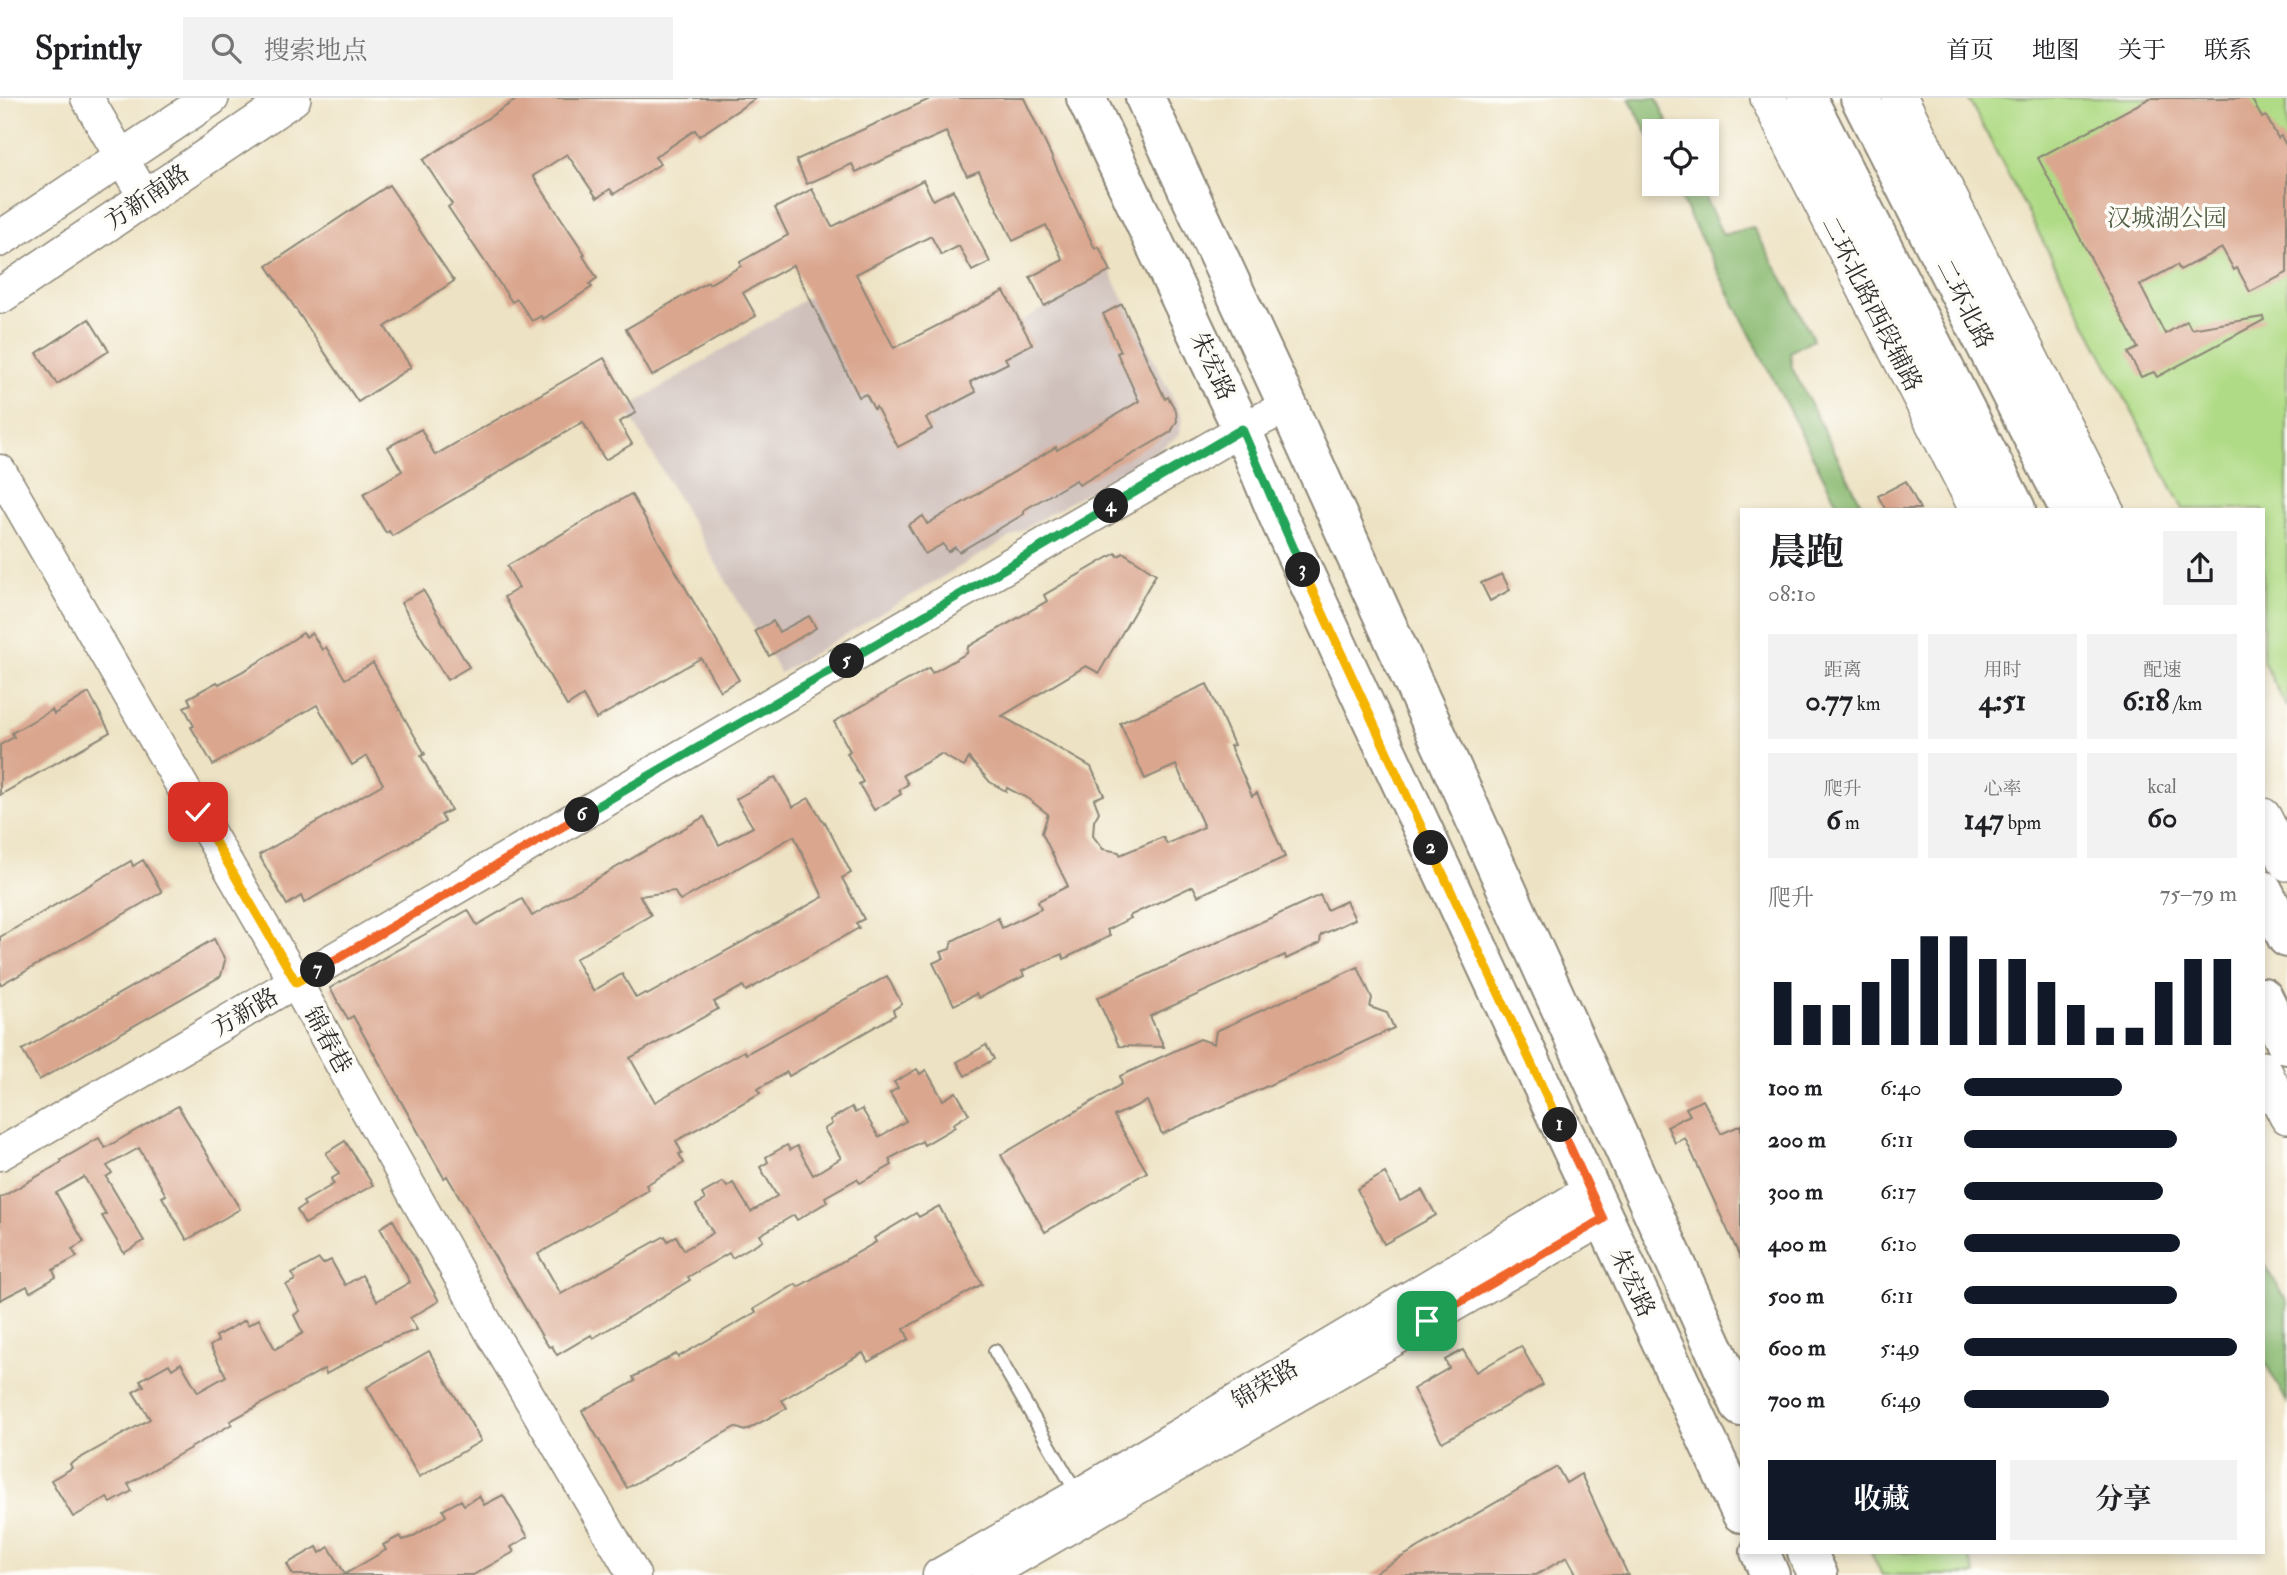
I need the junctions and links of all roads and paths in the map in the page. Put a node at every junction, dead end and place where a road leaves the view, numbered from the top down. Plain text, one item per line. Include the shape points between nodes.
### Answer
1 (87, 98) edge
2 (211, 98) edge
3 (293, 98) edge
4 (1086, 98) edge
5 (1145, 98) edge
6 (1163, 98) edge
7 (1768, 98) edge
8 (1807, 98) edge
9 (1860, 98) edge
10 (1900, 98) edge
11 (121, 158) junction
12 (1180, 173) junction
13 (145, 198) junction
14 (0, 239) edge
15 (0, 296) edge
16 (1288, 406) junction
17 (1242, 429) junction
18 (0, 471) edge
19 (1976, 508) edge
20 (2014, 508) edge
21 (2068, 508) edge
22 (2105, 508) edge
23 (2265, 820) edge
24 (2287, 863) edge
25 (2265, 894) edge
26 (2287, 938) edge
27 (296, 982) junction
28 (2265, 1001) edge
29 (2287, 1045) edge
30 (2265, 1073) edge
31 (2287, 1116) edge
32 (0, 1154) edge
33 (1596, 1205) junction
34 (995, 1351) dead end
35 (1740, 1405) edge
36 (1078, 1495) junction
37 (1740, 1511) edge
38 (1761, 1554) edge
39 (1808, 1554) edge
40 (634, 1575) edge
41 (939, 1575) edge
42 (987, 1575) edge
43 (1770, 1575) edge
44 (1818, 1575) edge

1 - 11 street
2 - 11 main road, 方新南路
3 - 13 main road, 方新南路
4 - 17 main road, 朱宏路
5 - 12 main road, 朱宏路
6 - 12 main road via 1177,129
7 - 19 main road, 二环北路西段辅路
8 - 20 main road, 二环北路
9 - 21 main road, 二环北路
10 - 22 main road
11 - 13 street
11 - 14 main road, 方新南路
12 - 16 main road, 朱宏路
13 - 15 main road, 方新南路
16 - 17 street, 方新路
16 - 35 main road, 朱宏路
17 - 27 street, 方新路
17 - 33 main road, 朱宏路
18 - 27 street, 锦春巷
23 - 24 main road
25 - 26 main road
27 - 32 street, 方新路
27 - 40 street, 锦春巷 via 489,1330
28 - 29 main road
30 - 31 main road
33 - 36 street, 锦荣路
33 - 37 main road, 朱宏路
33 - 42 street, 锦荣路
34 - 36 lane
36 - 41 street, 锦荣路
38 - 43 main road
39 - 44 main road

